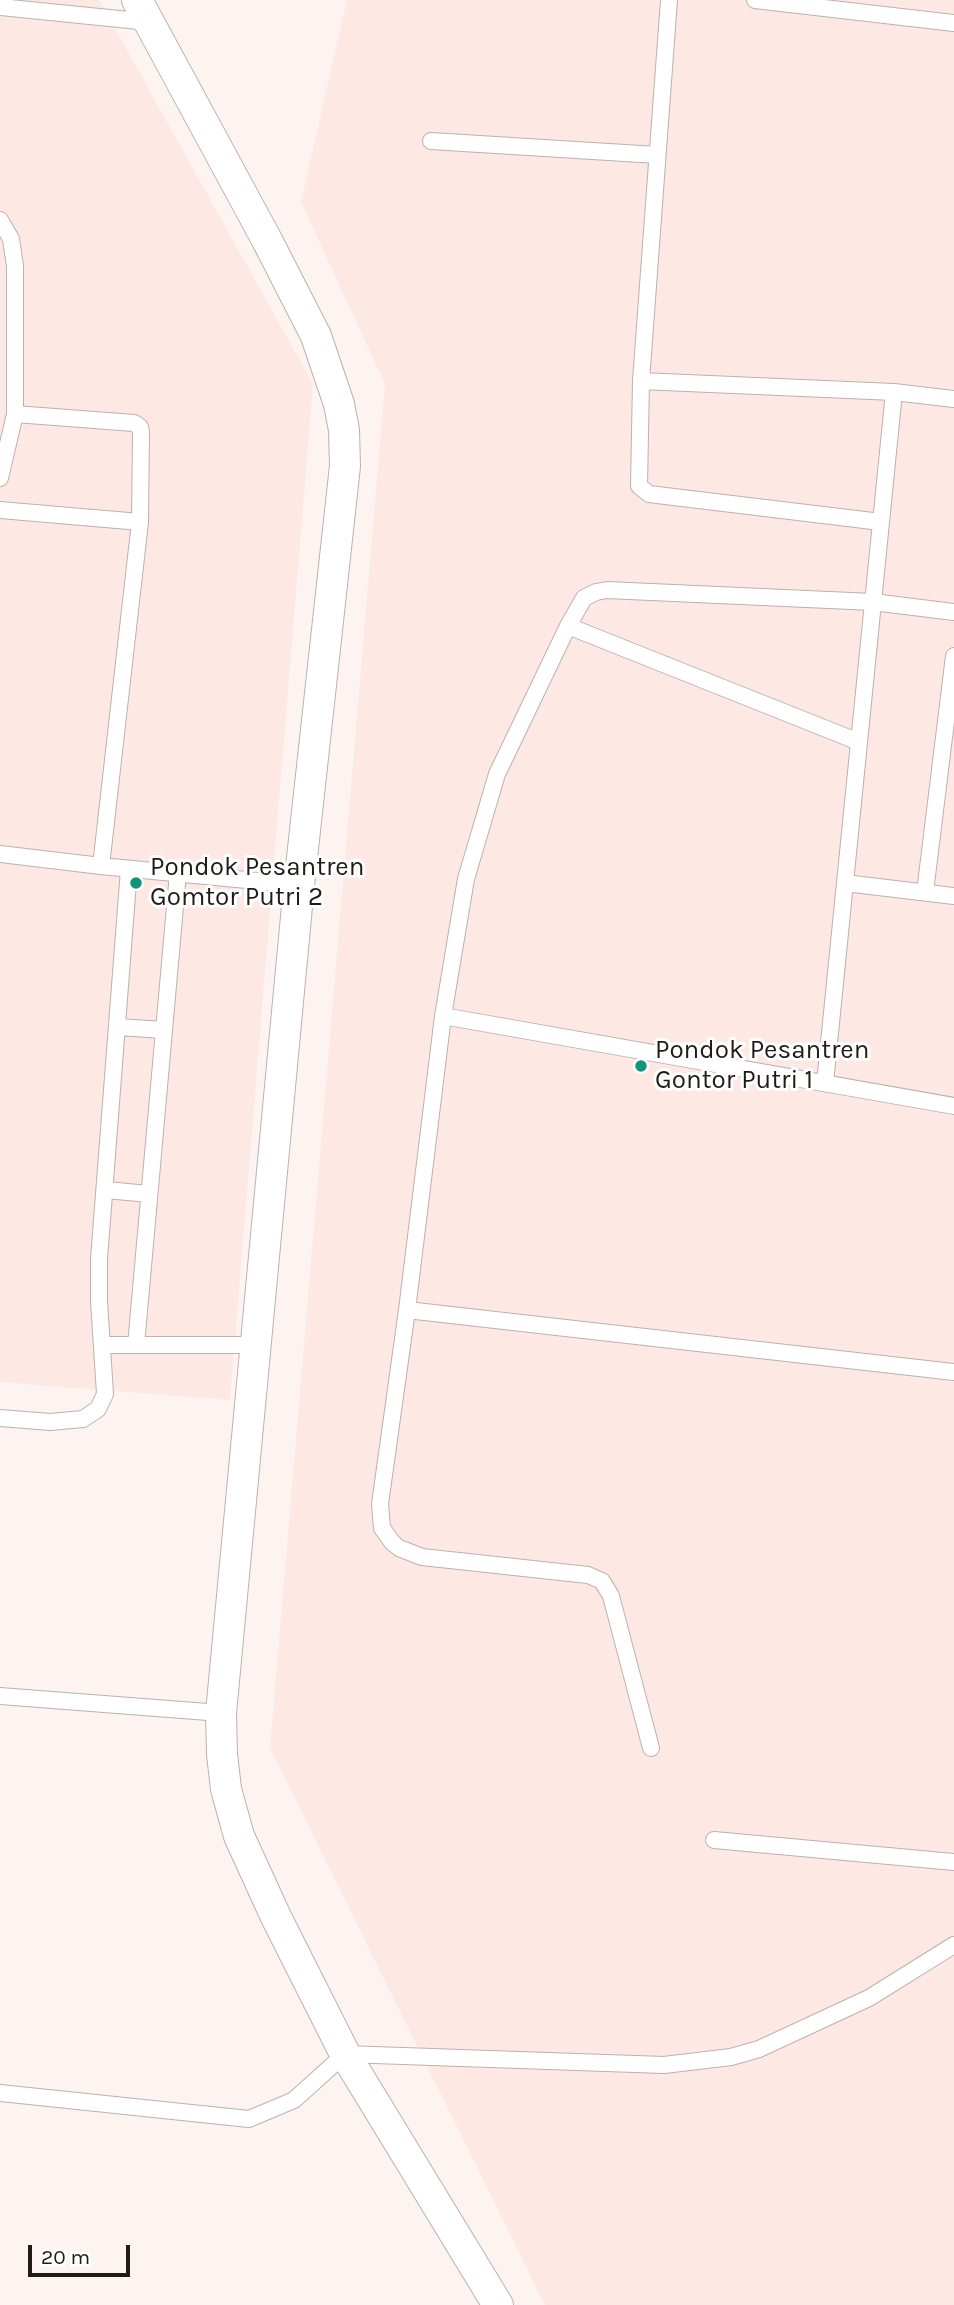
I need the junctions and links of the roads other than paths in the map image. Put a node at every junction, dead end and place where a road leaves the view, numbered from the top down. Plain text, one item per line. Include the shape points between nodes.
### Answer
1 (669, 0) edge
2 (755, 0) edge
3 (0, 7) edge
4 (143, 11) edge
5 (954, 23) edge
6 (431, 141) dead end
7 (657, 155) junction
8 (0, 220) edge
9 (640, 381) junction
10 (894, 392) junction
11 (954, 399) edge
12 (15, 414) junction
13 (0, 478) edge
14 (0, 510) edge
15 (140, 522) junction
16 (881, 523) junction
17 (873, 602) junction
18 (954, 612) edge
19 (568, 625) junction
20 (954, 656) edge
21 (859, 741) junction
22 (0, 854) edge
23 (102, 866) junction
24 (129, 869) junction
25 (178, 873) junction
26 (845, 883) junction
27 (299, 884) junction
28 (926, 892) junction
29 (954, 895) edge
30 (443, 1016) junction
31 (118, 1027) junction
32 (164, 1030) junction
33 (825, 1083) junction
34 (954, 1106) edge
35 (106, 1190) junction
36 (149, 1194) junction
37 (407, 1310) junction
38 (102, 1345) junction
39 (136, 1345) junction
40 (256, 1345) junction
41 (954, 1372) edge
42 (0, 1418) edge
43 (0, 1696) edge
44 (221, 1713) junction
45 (651, 1748) dead end
46 (714, 1840) dead end
47 (954, 1862) edge
48 (954, 1945) edge
49 (345, 2054) junction
50 (0, 2093) edge
51 (498, 2305) edge

1 - 7 lane
2 - 5 lane
3 - 4 lane
4 - 27 street via 316,336 344,430 345,466
6 - 7 lane
7 - 9 lane
8 - 12 lane via 11,239 15,266
9 - 10 lane
9 - 16 lane via 638,482 645,492
10 - 11 lane
10 - 16 lane
12 - 13 lane
12 - 15 lane via 138,426
14 - 15 lane
15 - 23 lane
16 - 17 lane
17 - 18 lane
17 - 19 lane via 607,590 584,598
17 - 21 lane
19 - 21 lane
19 - 30 lane via 487,804 466,879
20 - 28 lane
21 - 26 lane
22 - 23 lane
23 - 24 lane
24 - 25 lane
24 - 31 lane
25 - 27 lane
25 - 32 lane
26 - 28 lane
26 - 33 lane
27 - 40 street
28 - 29 lane
30 - 33 lane
30 - 37 lane
31 - 32 lane
31 - 35 lane
32 - 36 lane
33 - 34 lane
35 - 36 lane
35 - 38 lane via 99,1259
36 - 39 lane
37 - 41 lane
37 - 45 lane via 380,1504 386,1536 399,1548 422,1557 600,1579 611,1596
38 - 39 lane
38 - 42 lane via 105,1394 91,1415 50,1422
39 - 40 lane
40 - 44 street
43 - 44 lane
44 - 49 street via 226,1789 239,1836
46 - 47 lane
48 - 49 lane via 869,1998 759,2049 731,2057 664,2065
49 - 50 lane via 294,2099 249,2119
49 - 51 street

